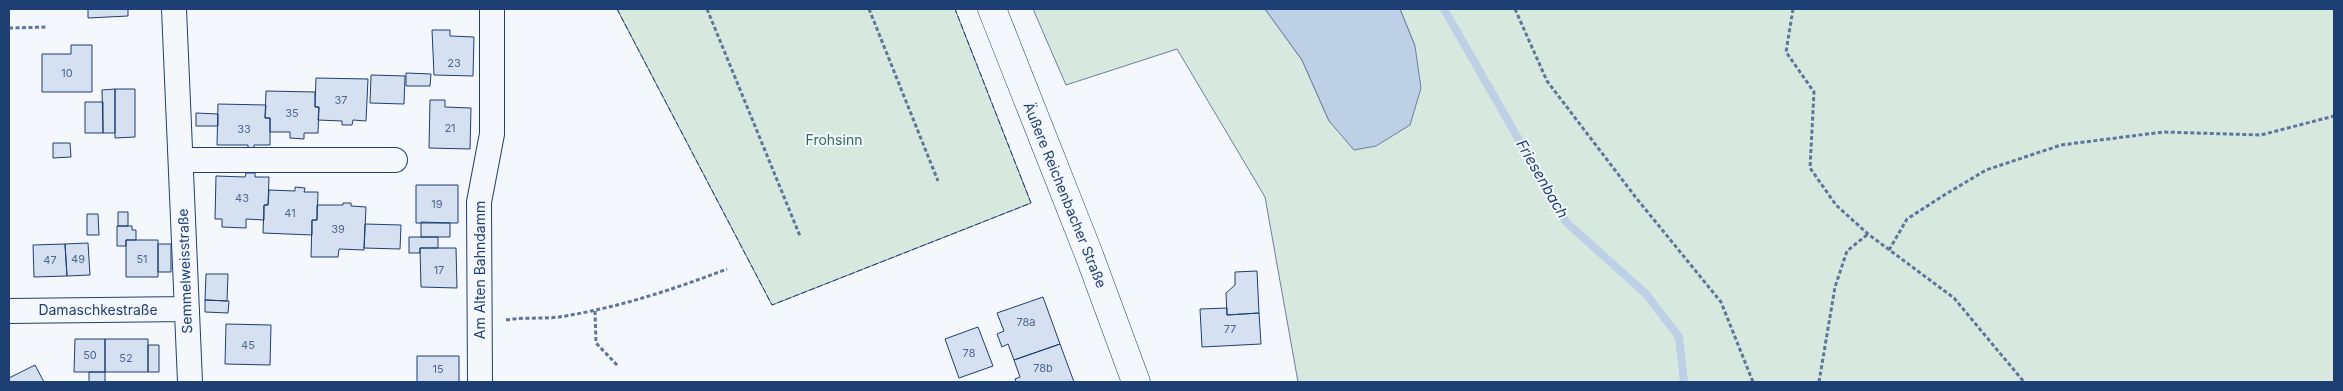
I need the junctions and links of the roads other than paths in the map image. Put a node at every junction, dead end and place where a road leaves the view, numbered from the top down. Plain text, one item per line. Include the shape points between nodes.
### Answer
1 (174, 9) edge
2 (492, 9) edge
3 (992, 9) edge
4 (181, 160) junction
5 (396, 160) dead end
6 (187, 309) junction
7 (9, 310) edge
8 (190, 382) edge
9 (480, 382) edge
10 (1136, 382) edge

1 - 4 street, Semmelweisstraße
2 - 9 street, Am Alten Bahndamm via 492,134 479,202
3 - 10 main road, Äußere Reichenbacher Straße
4 - 5 street
4 - 6 street, Semmelweisstraße
6 - 7 street, Damaschkestraße
6 - 8 street, Semmelweisstraße

